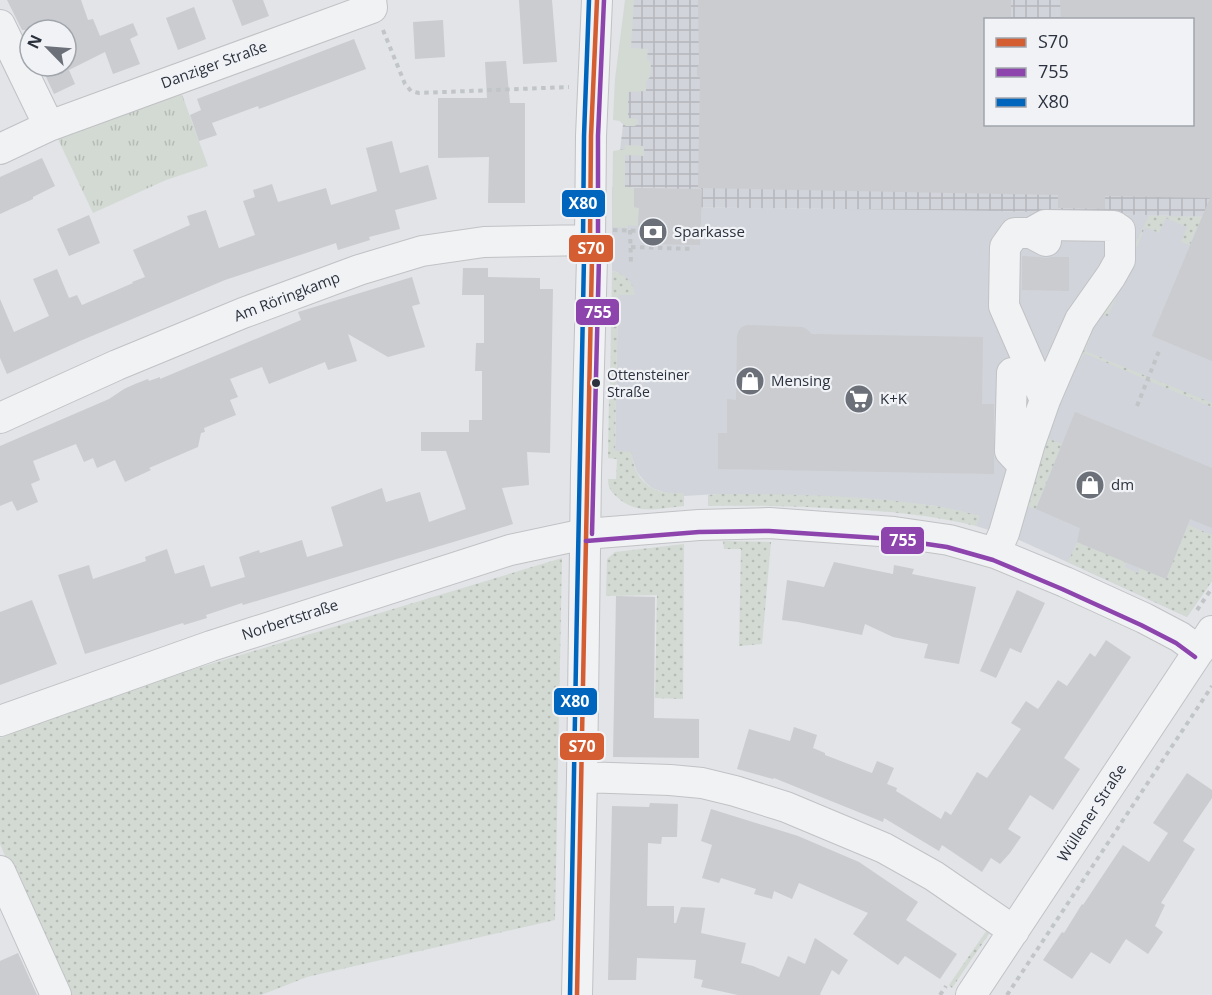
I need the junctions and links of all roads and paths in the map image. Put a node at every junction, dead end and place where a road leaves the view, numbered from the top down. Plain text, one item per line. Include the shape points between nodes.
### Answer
1 (597, 0) edge
2 (371, 4) edge
3 (0, 25) edge
4 (575, 86) dead end
5 (49, 126) junction
6 (0, 148) edge
7 (630, 230) junction
8 (643, 231) dead end
9 (599, 235) junction
10 (631, 248) junction
11 (694, 249) dead end
12 (631, 263) dead end
13 (1159, 351) dead end
14 (1012, 373) dead end
15 (1045, 400) junction
16 (1137, 406) dead end
17 (0, 418) edge
18 (1023, 465) junction
19 (585, 534) junction
20 (995, 553) junction
21 (1206, 641) edge
22 (1212, 686) edge
23 (0, 721) edge
24 (582, 777) junction
25 (0, 871) edge
26 (1014, 931) junction
27 (56, 995) edge
28 (577, 995) edge
29 (971, 995) edge
30 (1007, 995) edge

1 - 9 street via 591,136
2 - 4 path via 411,91
2 - 5 street, Danziger Straße
3 - 5 street
5 - 6 street, Danziger Straße
7 - 8 path
7 - 9 path
7 - 10 path
9 - 17 street, Am Röringkamp via 484,242 422,251 243,313
9 - 19 street via 592,258
10 - 11 path
10 - 12 path
13 - 16 path
14 - 18 street via 1010,450
15 - 15 street via 1080,320 1120,260 1120,245 1113,241 1044,241 1031,233 1015,233 1005,248 1004,306
15 - 18 street
18 - 20 street
19 - 20 street, Norbertstraße via 769,523 894,532 949,540
19 - 23 street, Norbertstraße via 510,550 318,611
19 - 24 street
20 - 21 street, Norbertstraße via 1180,637
21 - 26 street, Wüllener Straße
22 - 30 path
24 - 26 street via 702,783 786,807 884,848 934,876
24 - 28 street
25 - 27 street
26 - 29 street, Wüllener Straße

